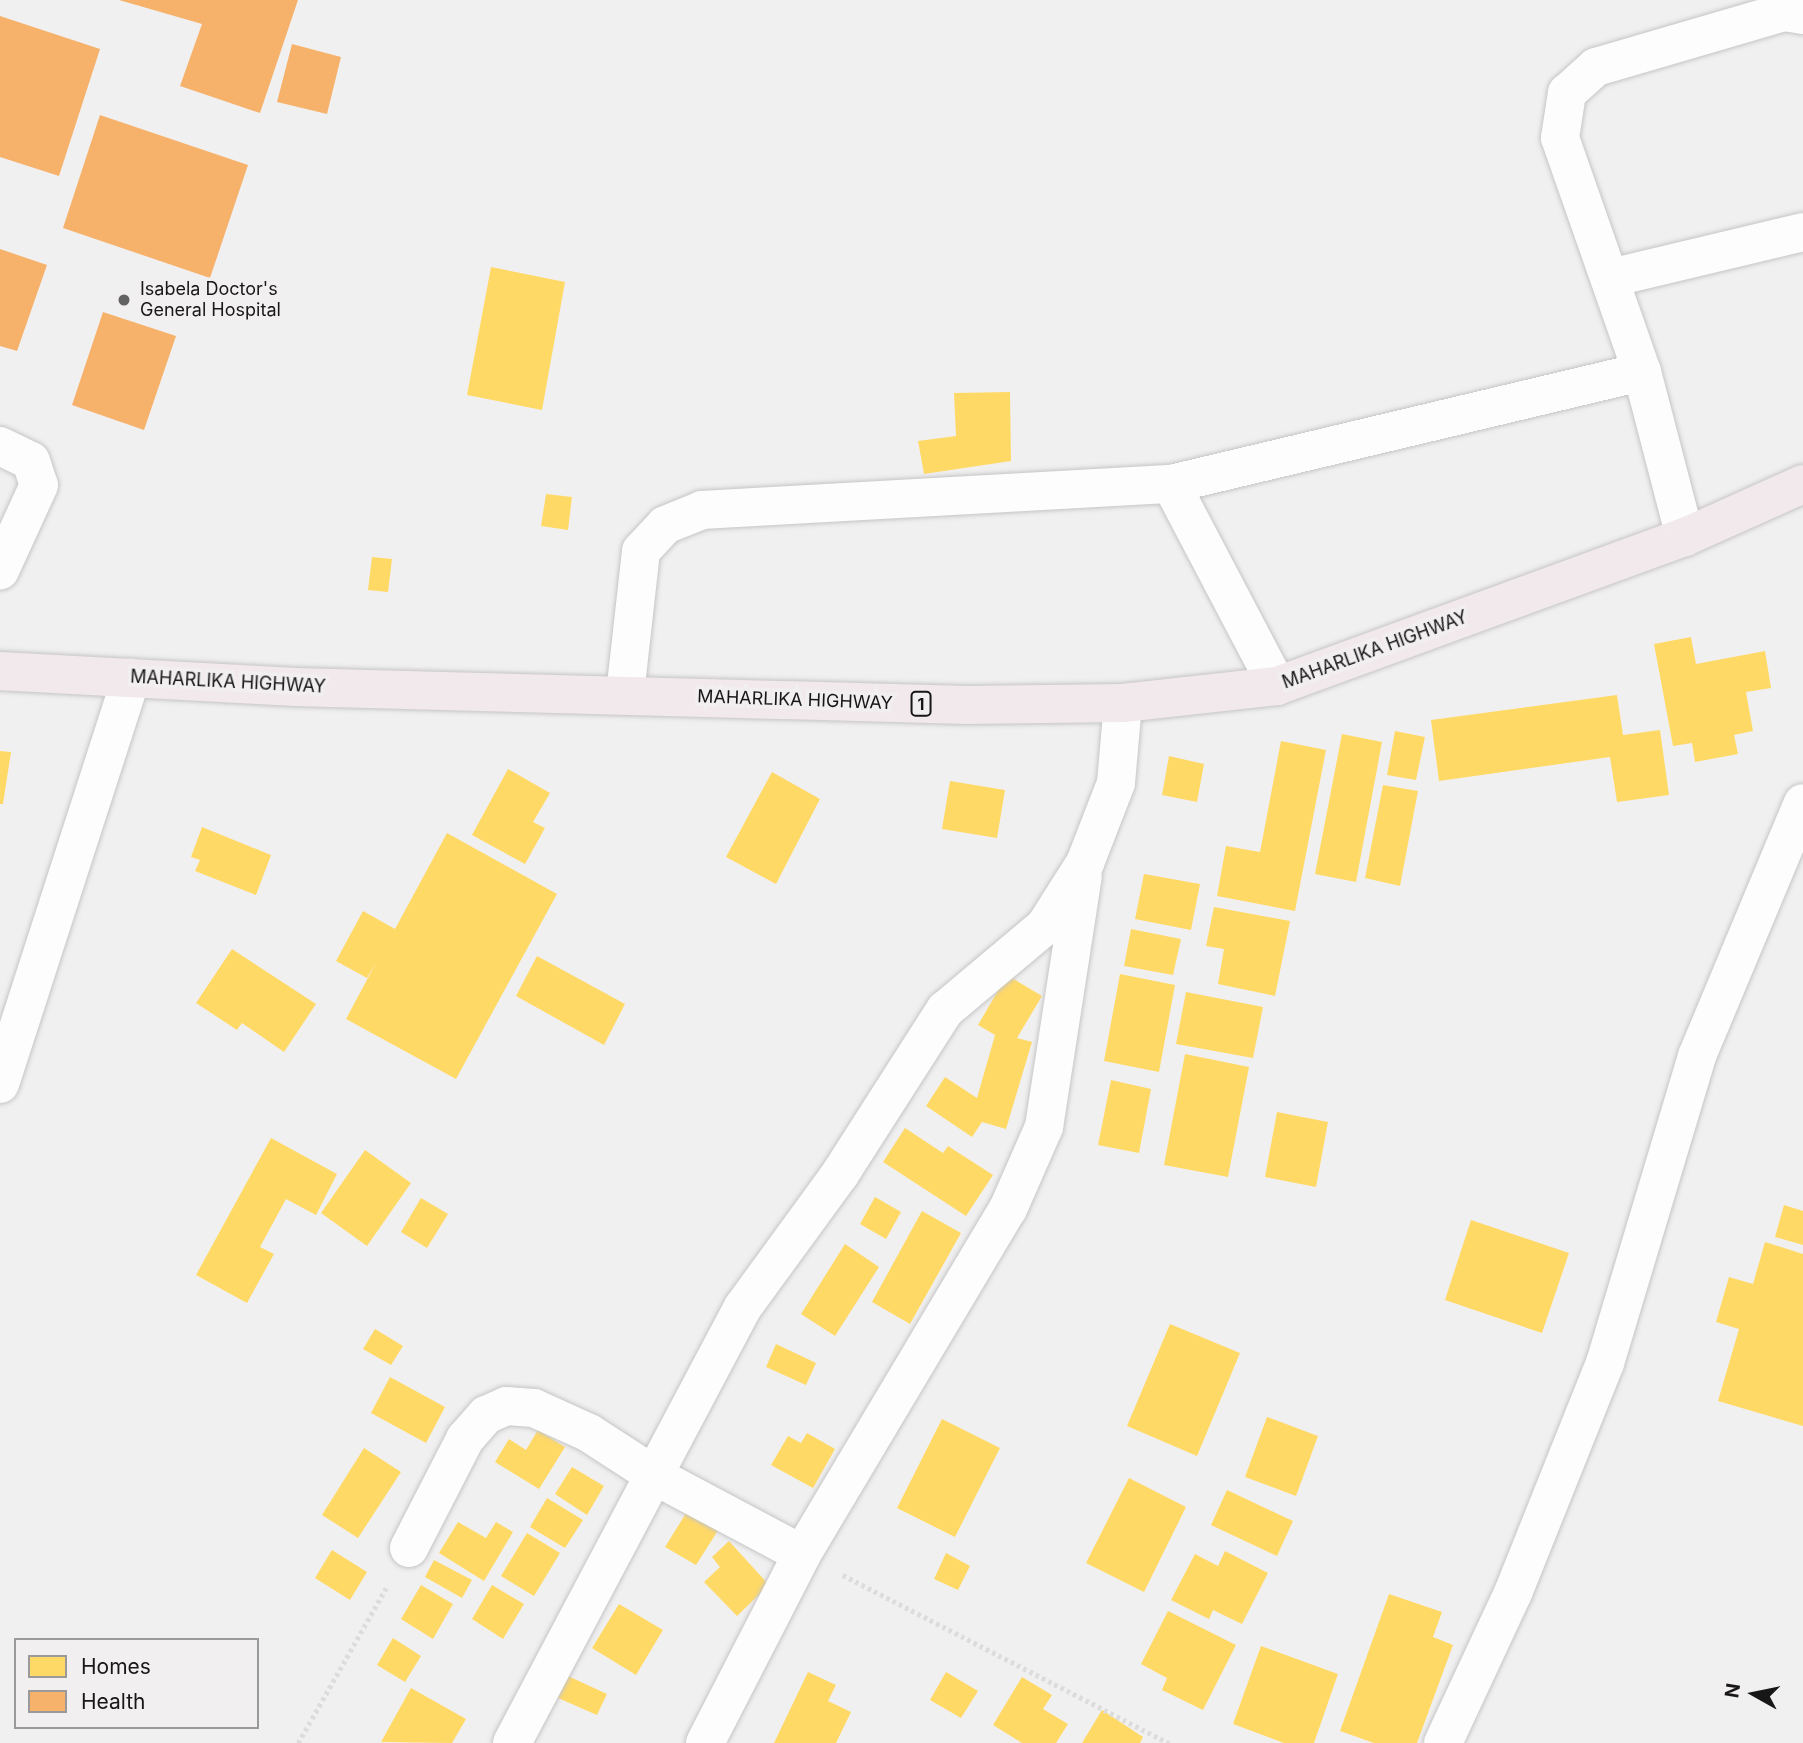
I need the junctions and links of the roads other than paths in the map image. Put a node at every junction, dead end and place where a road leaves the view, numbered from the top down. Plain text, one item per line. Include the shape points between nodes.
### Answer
1 (1803, 15) edge
2 (1803, 232) edge
3 (1610, 278) junction
4 (1642, 372) junction
5 (0, 446) edge
6 (1171, 484) junction
7 (1803, 484) edge
8 (1685, 537) junction
9 (0, 570) edge
10 (0, 671) edge
11 (131, 678) junction
12 (1277, 686) junction
13 (625, 694) junction
14 (1123, 703) junction
15 (1803, 803) edge
16 (1085, 863) junction
17 (0, 1084) edge
18 (657, 1477) junction
19 (410, 1548) road end
20 (802, 1554) junction
21 (512, 1743) edge
22 (705, 1743) edge
23 (1443, 1743) edge

1 - 3 street via 1784,12 1596,67 1567,93 1560,138
2 - 3 street
3 - 4 street
4 - 6 street
4 - 8 street
5 - 9 street via 30,461 39,485
6 - 12 street
6 - 13 street via 702,510 665,525 641,551
7 - 8 highway, MAHARLIKA HIGHWAY / 1
8 - 12 highway, MAHARLIKA HIGHWAY / 1
10 - 11 highway, MAHARLIKA HIGHWAY / 1
11 - 13 highway, MAHARLIKA HIGHWAY / 1
11 - 17 street
12 - 14 highway, MAHARLIKA HIGHWAY / 1
13 - 14 highway, MAHARLIKA HIGHWAY / 1 via 967,705
14 - 16 street via 1116,783
15 - 23 street via 1697,1056 1605,1363 1513,1593
16 - 18 street via 1045,926 945,1010 840,1174 743,1307
16 - 20 street via 1044,1127 1008,1209
18 - 19 street via 589,1433 534,1408 506,1406 486,1415 465,1438
18 - 20 street
18 - 21 street
20 - 22 street

